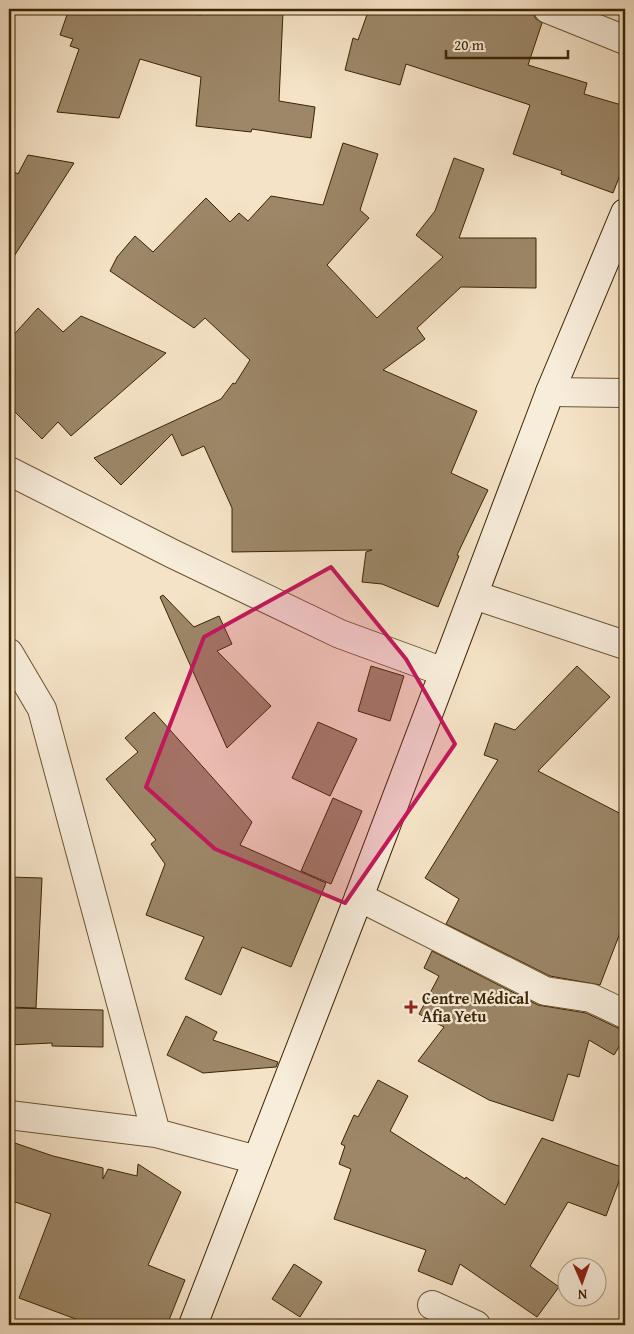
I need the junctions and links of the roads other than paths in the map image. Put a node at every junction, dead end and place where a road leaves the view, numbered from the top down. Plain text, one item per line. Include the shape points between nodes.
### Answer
1 (548, 9) edge
2 (625, 40) edge
3 (625, 213) edge
4 (550, 392) junction
5 (625, 393) edge
6 (9, 471) edge
7 (474, 595) junction
8 (625, 645) edge
9 (9, 653) edge
10 (444, 672) junction
11 (359, 897) junction
12 (625, 1014) edge
13 (9, 1115) edge
14 (156, 1133) junction
15 (257, 1160) junction
16 (432, 1305) dead end
17 (193, 1325) edge
18 (476, 1325) edge

1 - 2 street
3 - 4 street
4 - 5 street
4 - 7 street
6 - 10 street via 340,634
7 - 8 street
7 - 10 street
9 - 14 street via 42,709
10 - 11 street
11 - 12 street via 545,991 591,998
11 - 15 street
13 - 14 street
14 - 15 street
15 - 17 street
16 - 18 street

